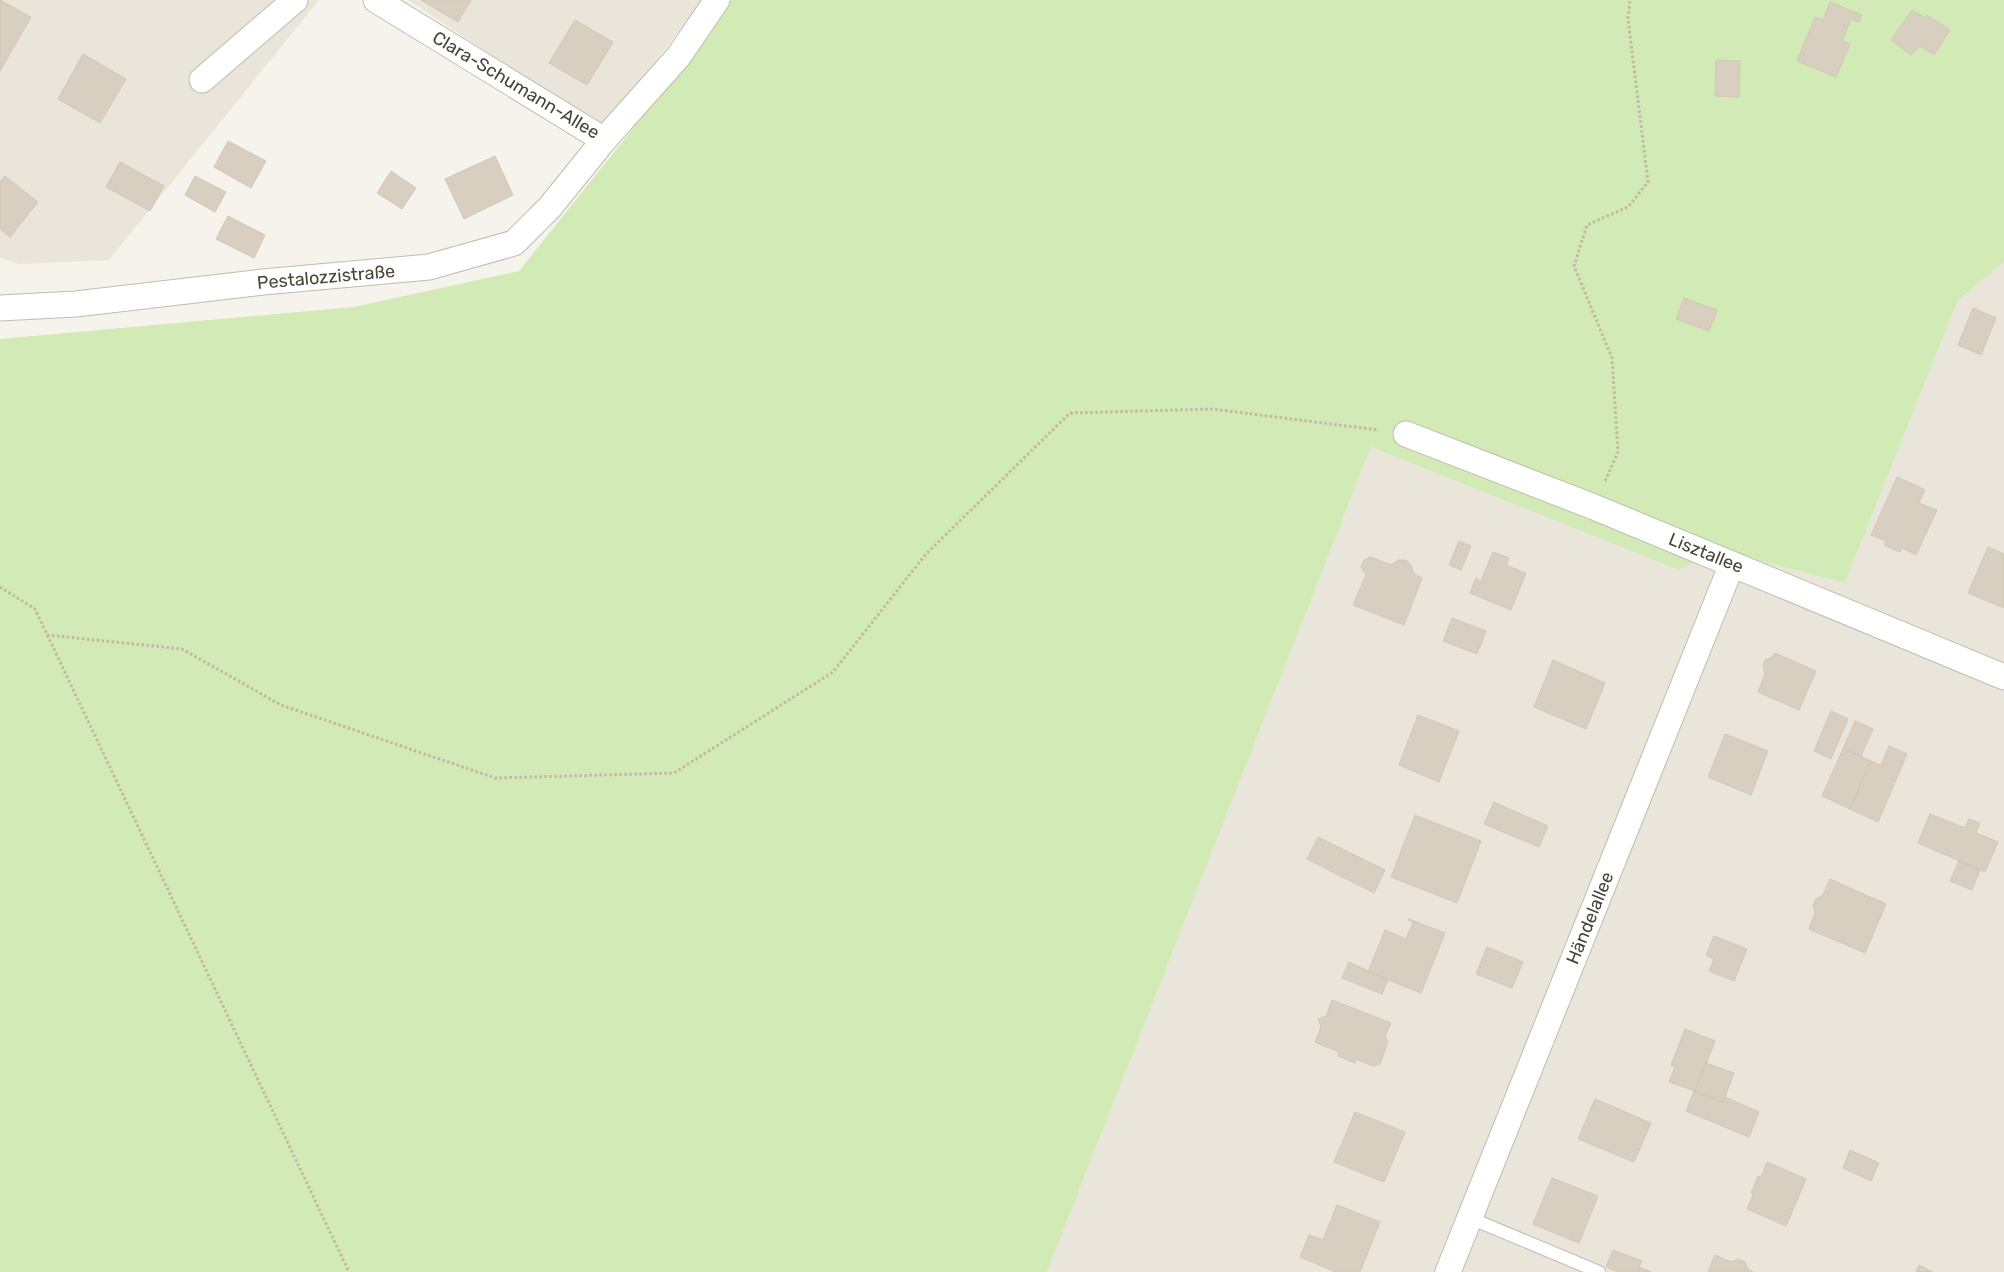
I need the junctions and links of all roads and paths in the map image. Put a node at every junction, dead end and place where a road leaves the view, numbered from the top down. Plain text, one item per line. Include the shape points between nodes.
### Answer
1 (295, 0) edge
2 (376, 0) edge
3 (718, 0) edge
4 (1630, 0) edge
5 (202, 80) dead end
6 (604, 140) junction
7 (0, 308) edge
8 (1406, 434) joint
9 (1594, 507) junction
10 (1732, 564) junction
11 (0, 587) edge
12 (47, 635) junction
13 (2004, 677) edge
14 (1470, 1218) junction
15 (349, 1272) edge
16 (1448, 1272) edge
17 (1599, 1272) edge

1 - 5 street
2 - 6 street, Clara-Schumann-Allee
3 - 6 street, Clara-Schumann-Allee via 678,58
4 - 9 path via 1628,19 1648,182 1628,207 1587,224 1574,266 1612,358 1618,452
6 - 7 street, Pestalozzistraße via 550,207 514,243 429,267 76,304
8 - 9 street, Lisztallee
8 - 12 path via 1213,409 1070,413 926,554 833,672 674,773 495,778 281,706 182,649
9 - 10 street, Lisztallee
10 - 13 street, Lisztallee
10 - 14 street, Händelallee
11 - 12 path via 35,609
12 - 15 path
14 - 16 street, Händelallee
14 - 17 lane

